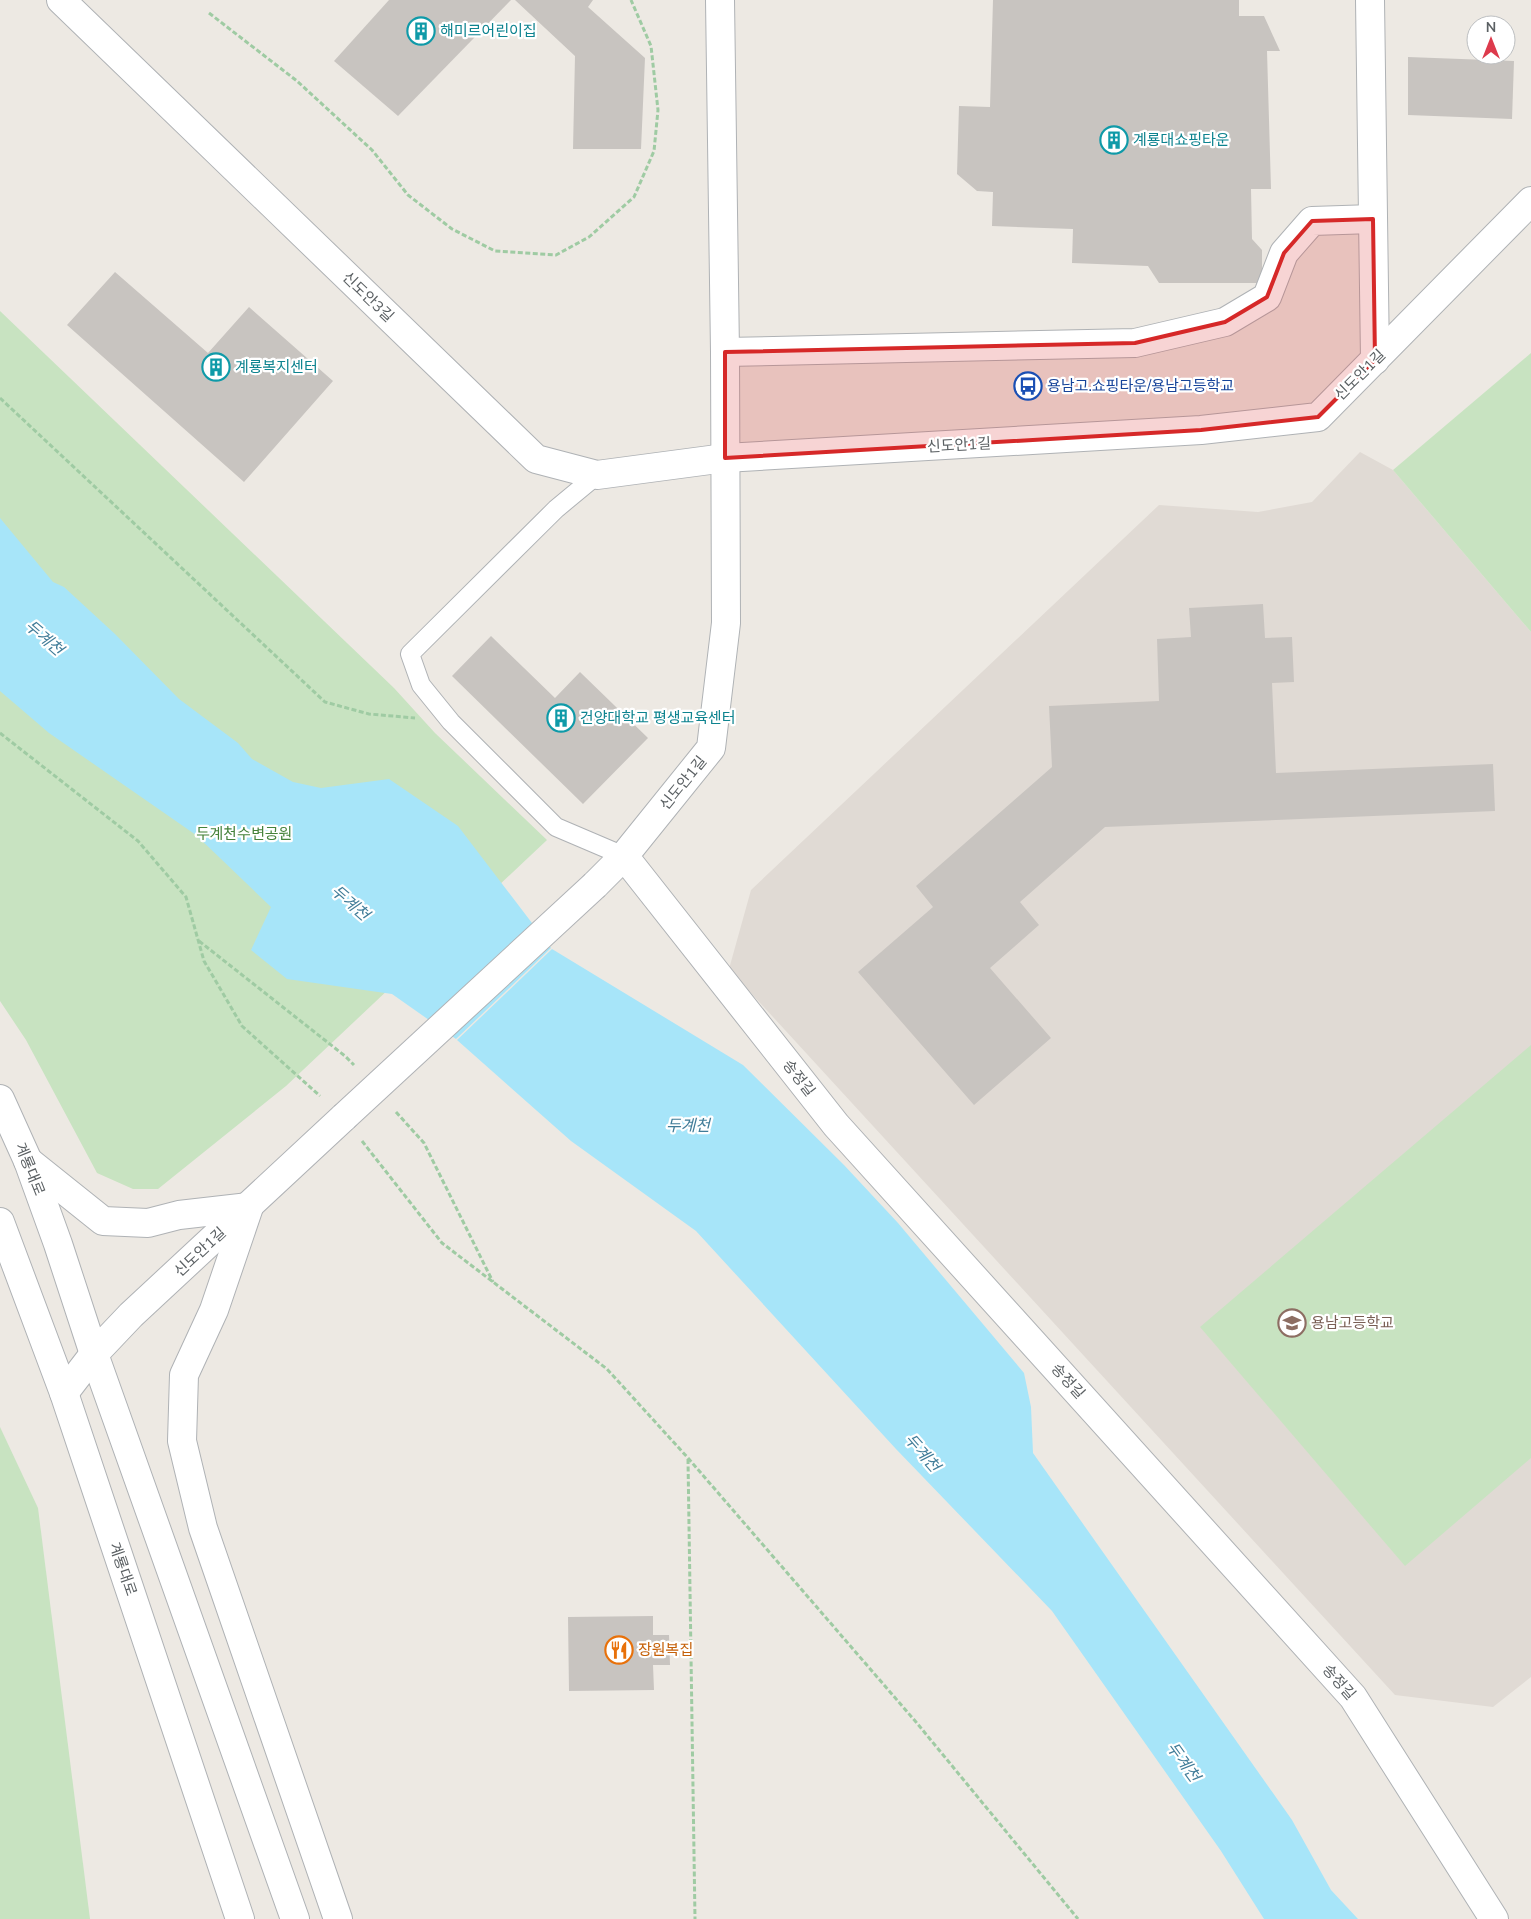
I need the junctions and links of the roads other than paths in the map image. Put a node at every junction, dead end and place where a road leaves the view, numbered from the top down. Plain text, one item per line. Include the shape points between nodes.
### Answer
1 (62, 0) edge
2 (720, 0) edge
3 (1370, 0) edge
4 (1531, 202) edge
5 (1373, 219) junction
6 (725, 352) junction
7 (1375, 360) junction
8 (725, 458) junction
9 (597, 475) junction
10 (624, 856) junction
11 (0, 1099) edge
12 (28, 1161) junction
13 (249, 1207) junction
14 (0, 1222) edge
15 (94, 1354) junction
16 (64, 1393) junction
17 (240, 1919) edge
18 (295, 1919) edge
19 (338, 1919) edge
20 (1494, 1919) edge

1 - 9 street, 신도안3길 via 536,459
2 - 6 street
3 - 5 street
4 - 7 street, 신도안1길
5 - 6 street via 1312,221 1284,253 1267,297 1225,322 1135,342
5 - 7 street
6 - 8 street
7 - 8 street, 신도안1길 via 1318,417 1201,430
8 - 9 street, 신도안3길
8 - 10 street, 신도안1길 via 726,623 711,748
9 - 10 lane via 556,509 410,654 421,685 451,722 556,827
10 - 13 street, 신도안1길, bridge
10 - 20 street, 송정길 via 836,1125 1353,1697
11 - 12 street, 계룡대로
12 - 13 street via 103,1221 148,1223 179,1215
12 - 15 street, 계룡대로
13 - 15 street, 신도안1길 via 131,1315
13 - 19 street via 214,1310 184,1375 182,1441 203,1528
14 - 16 street, 계룡대로
15 - 16 street, 신도안1길
15 - 18 street, 계룡대로
16 - 17 street, 계룡대로

